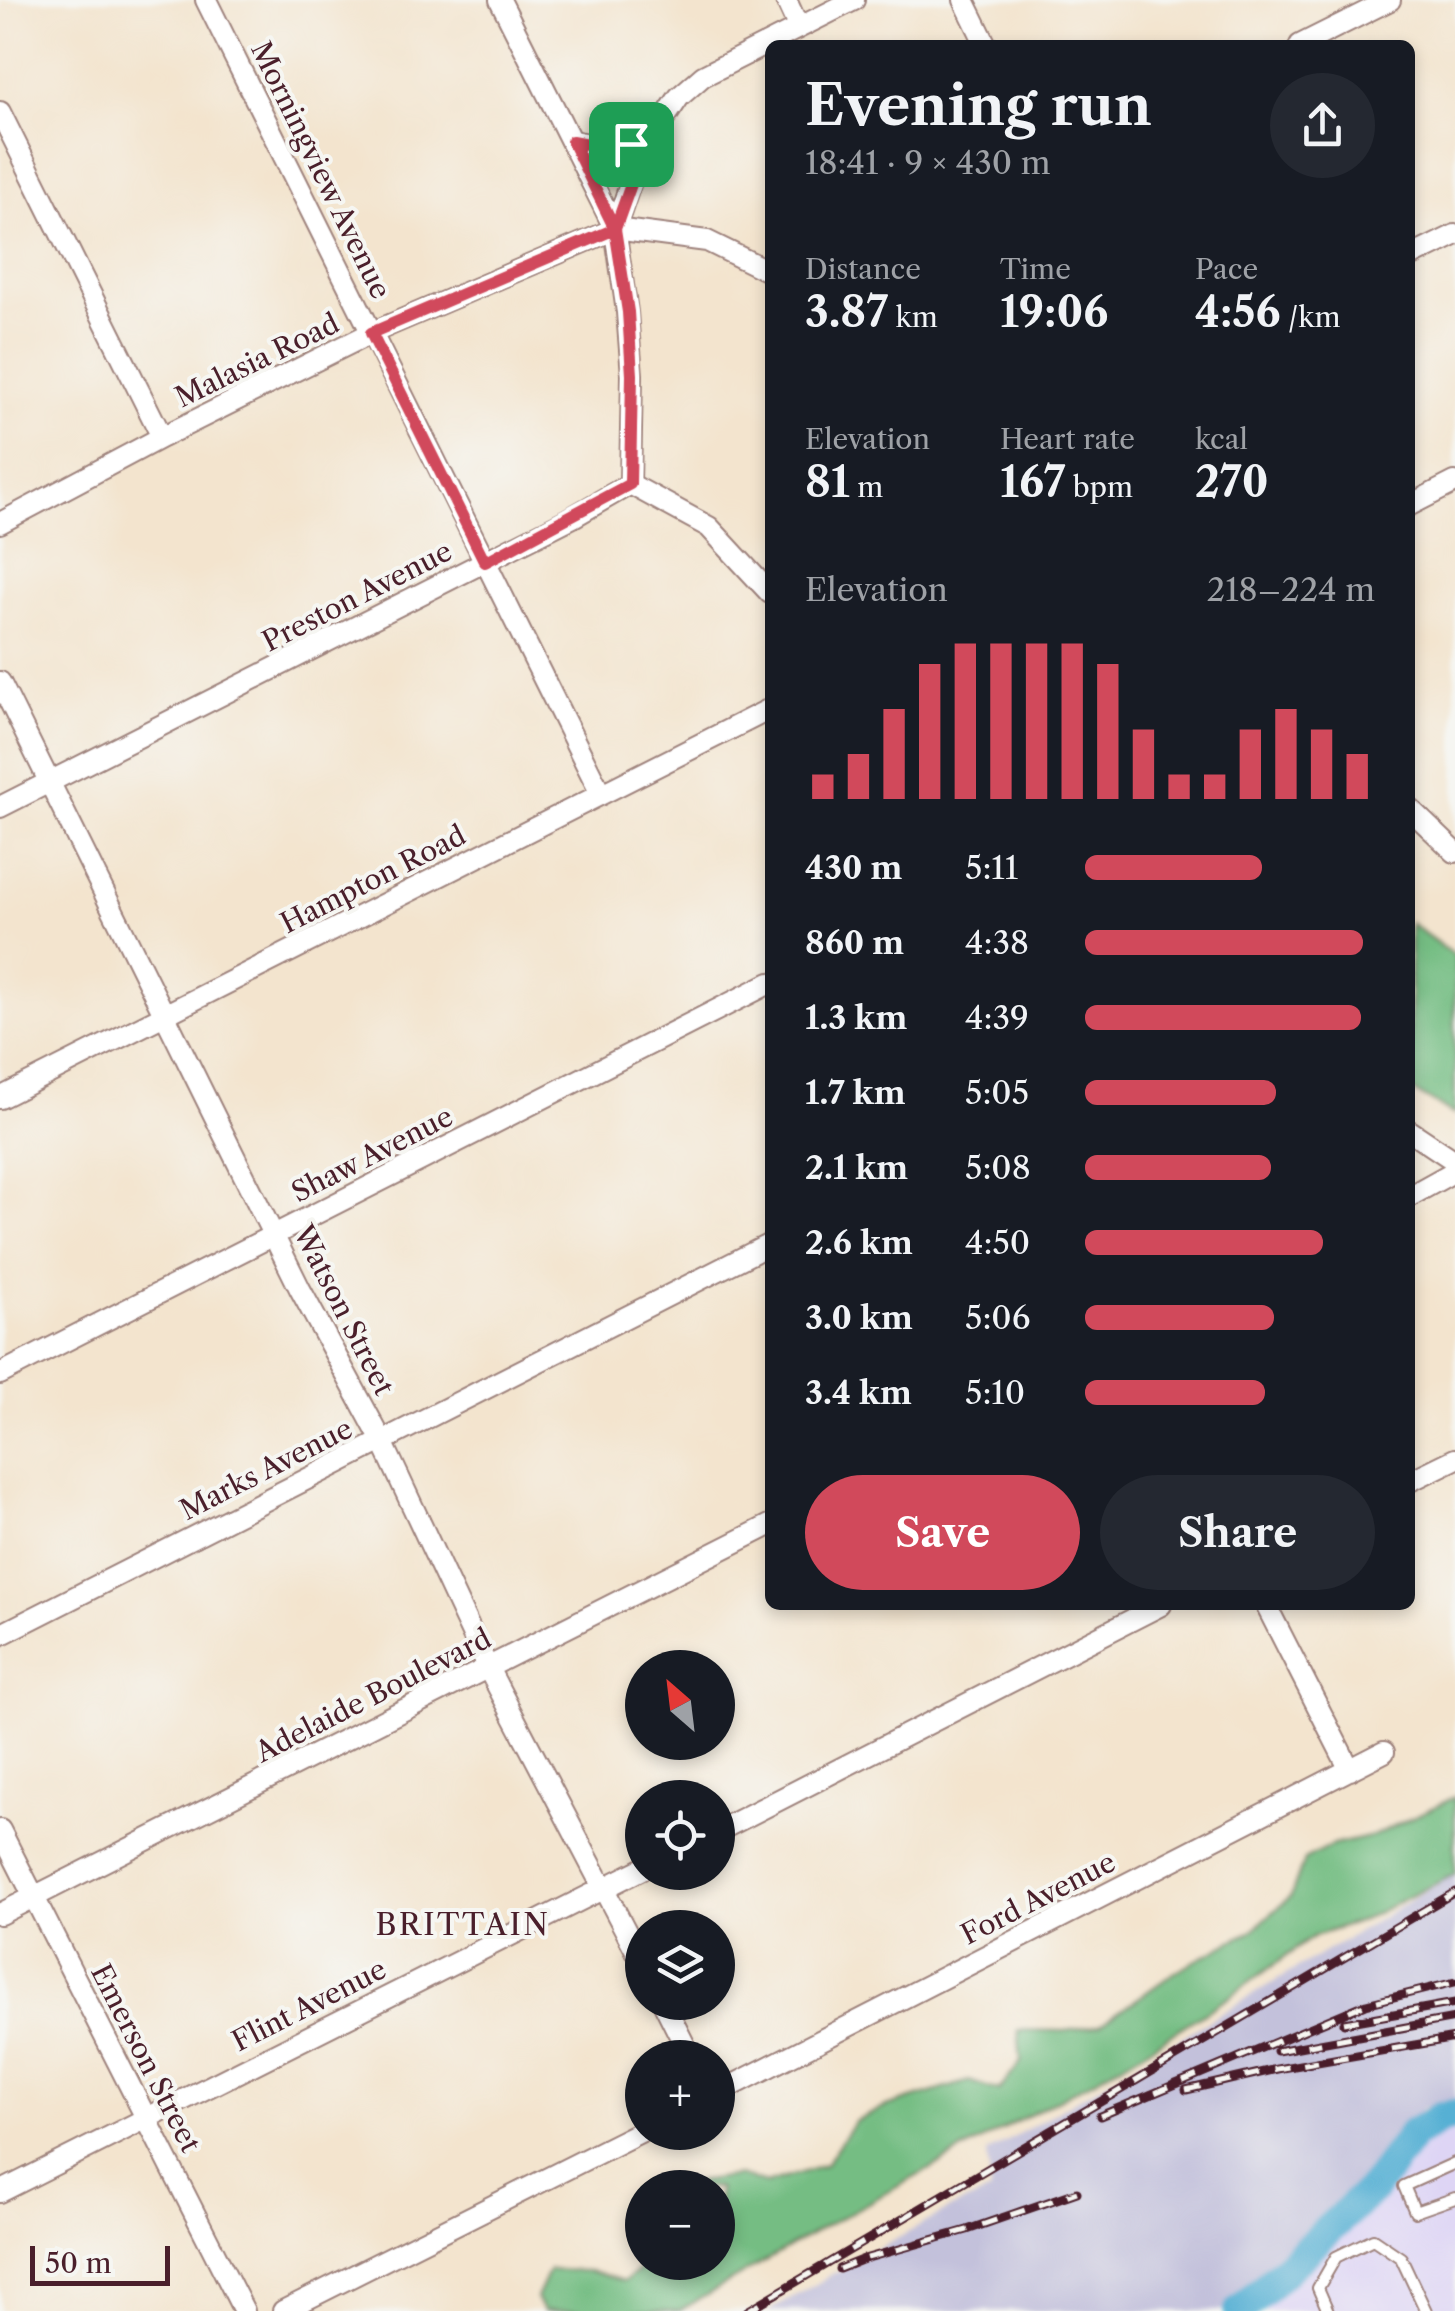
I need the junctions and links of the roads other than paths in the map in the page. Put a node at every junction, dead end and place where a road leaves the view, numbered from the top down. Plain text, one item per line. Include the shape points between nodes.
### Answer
1 (206, 0) edge
2 (500, 0) edge
3 (786, 0) edge
4 (854, 0) edge
5 (964, 0) edge
6 (1390, 0) edge
7 (798, 26) junction
8 (773, 40) edge
9 (984, 40) edge
10 (1310, 40) edge
11 (765, 44) edge
12 (0, 112) edge
13 (647, 140) junction
14 (572, 141) junction
15 (615, 229) junction
16 (1455, 235) edge
17 (1415, 255) edge
18 (765, 270) edge
19 (371, 333) junction
20 (162, 437) junction
21 (1455, 482) edge
22 (630, 484) junction
23 (1415, 502) edge
24 (0, 523) edge
25 (485, 562) junction
26 (765, 588) edge
27 (0, 682) edge
28 (765, 712) edge
29 (47, 782) junction
30 (601, 794) junction
31 (0, 808) edge
32 (1415, 814) edge
33 (1455, 852) edge
34 (765, 986) edge
35 (165, 1013) junction
36 (0, 1098) edge
37 (1415, 1133) edge
38 (1455, 1161) edge
39 (1455, 1171) edge
40 (1415, 1193) edge
41 (274, 1234) junction
42 (765, 1247) edge
43 (0, 1374) edge
44 (382, 1441) junction
45 (1455, 1458) edge
46 (1415, 1478) edge
47 (765, 1528) edge
48 (1151, 1610) edge
49 (1269, 1610) edge
50 (0, 1634) edge
51 (488, 1668) junction
52 (1384, 1752) dead end
53 (1350, 1770) junction
54 (735, 1822) edge
55 (0, 1830) edge
56 (625, 1878) edge
57 (605, 1888) junction
58 (35, 1897) junction
59 (0, 1914) edge
60 (625, 1928) edge
61 (735, 2085) edge
62 (145, 2118) junction
63 (625, 2140) edge
64 (1455, 2162) edge
65 (0, 2192) edge
66 (1455, 2198) edge
67 (244, 2311) edge
68 (284, 2311) edge
69 (1328, 2311) edge
70 (1426, 2311) edge

1 - 19 street, Morningview Avenue
2 - 14 street
3 - 7 street
4 - 7 street
5 - 9 street
6 - 10 street
7 - 8 street
11 - 13 street via 692,85
12 - 20 street
13 - 14 street via 603,147
13 - 15 street
14 - 15 street
15 - 18 street via 707,242
15 - 19 street, Malasia Road
15 - 22 street via 632,375
16 - 17 street
19 - 20 street, Malasia Road
19 - 25 street, Morningview Avenue
20 - 24 street, Malasia Road
21 - 23 street
22 - 25 street, Preston Avenue
22 - 26 street via 709,527
25 - 29 street, Preston Avenue
25 - 30 street, Morningview Avenue
27 - 29 street, Watson Street
28 - 30 street, Hampton Road
29 - 31 street, Preston Avenue
29 - 35 street, Watson Street
30 - 35 street, Hampton Road
32 - 33 street
34 - 41 street, Shaw Avenue
35 - 36 street, Hampton Road
35 - 41 street, Watson Street
37 - 38 street
39 - 40 street
41 - 43 street, Shaw Avenue
41 - 44 street, Watson Street
42 - 44 street, Marks Avenue
44 - 50 street, Marks Avenue
44 - 51 street, Watson Street
45 - 46 street
47 - 51 street, Adelaide Boulevard
48 - 54 street
49 - 53 street
51 - 57 street, Watson Street
51 - 58 street, Adelaide Boulevard
52 - 53 street, Ford Avenue
53 - 61 street, Ford Avenue
55 - 58 street, Emerson Street
56 - 57 street, Flint Avenue
57 - 60 street, Watson Street
57 - 62 street, Flint Avenue
58 - 59 street, Adelaide Boulevard
58 - 62 street, Emerson Street
62 - 65 street, Flint Avenue
62 - 67 street, Emerson Street
63 - 68 street
64 - 66 lane via 1404,2186 1416,2212
69 - 70 lane via 1318,2288 1336,2257 1373,2239 1401,2258

